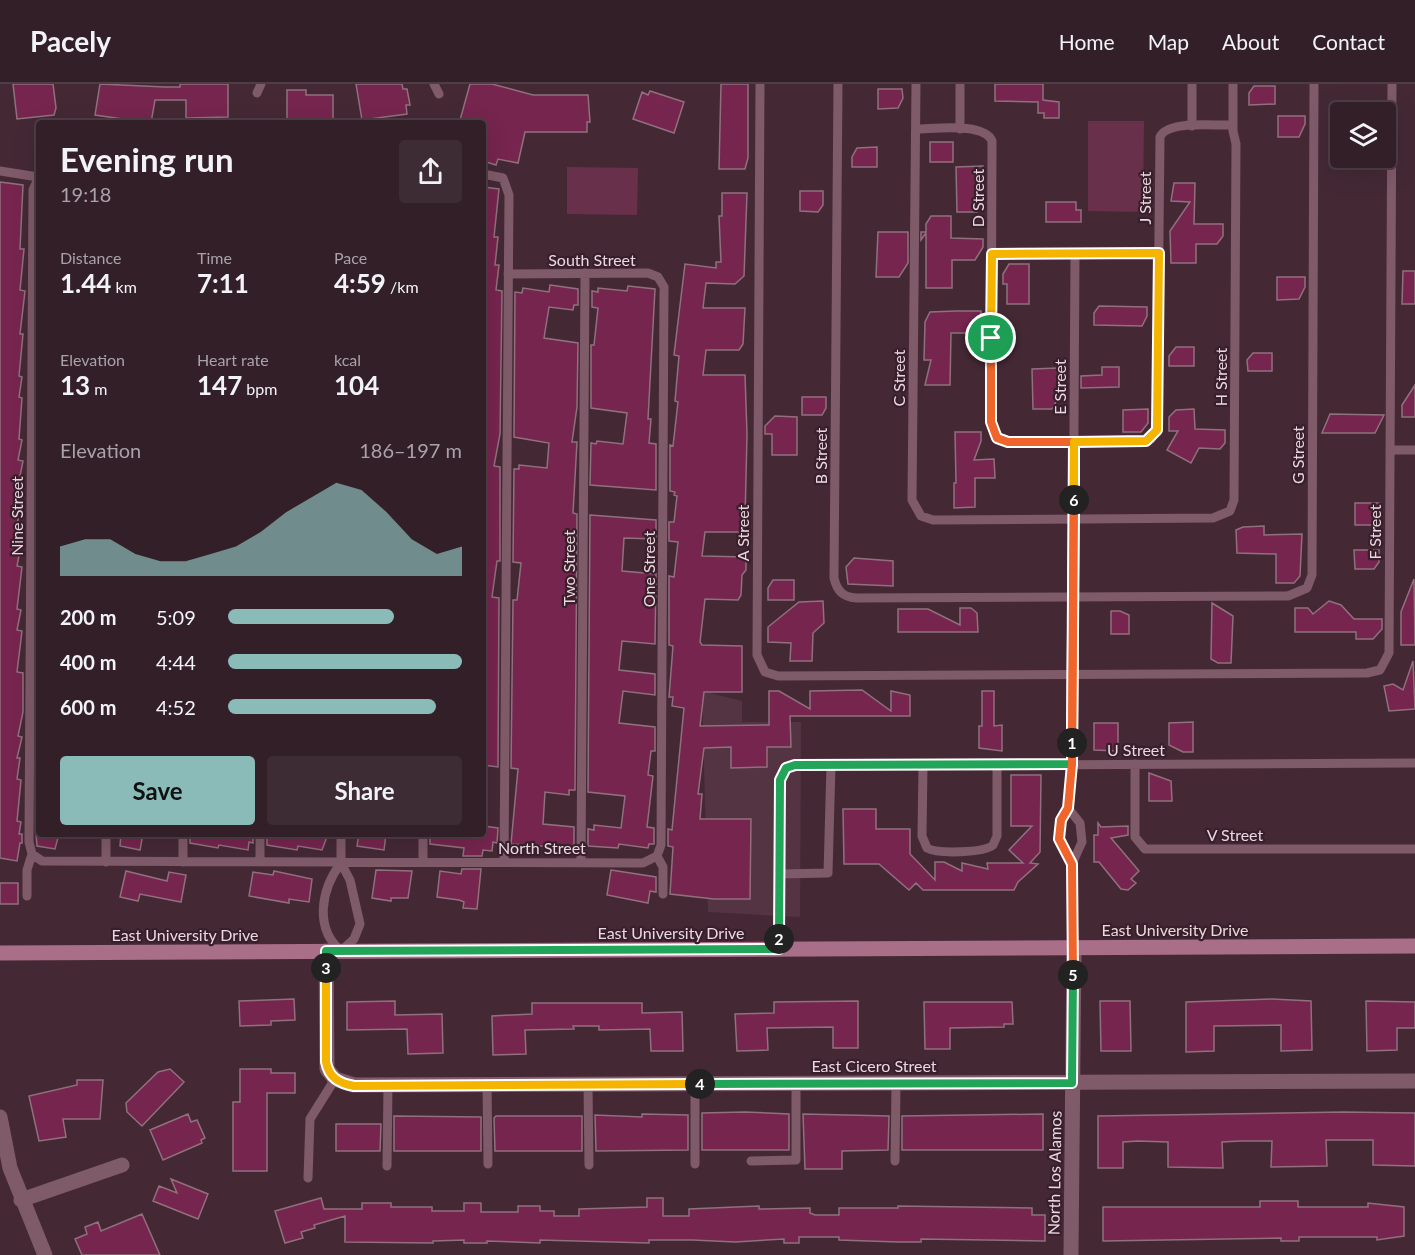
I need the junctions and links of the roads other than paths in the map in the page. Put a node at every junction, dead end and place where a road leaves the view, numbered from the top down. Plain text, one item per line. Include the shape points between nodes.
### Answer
1 (434, 84) edge
2 (760, 84) edge
3 (838, 84) edge
4 (916, 84) edge
5 (960, 84) edge
6 (1192, 84) edge
7 (1233, 84) edge
8 (1314, 84) edge
9 (1392, 84) edge
10 (439, 94) dead end
11 (1233, 125) junction
12 (1192, 126) junction
13 (916, 129) junction
14 (960, 129) junction
15 (0, 171) edge
16 (486, 175) edge
17 (36, 177) edge
18 (36, 184) edge
19 (1159, 253) junction
20 (992, 254) junction
21 (1075, 254) junction
22 (585, 273) junction
23 (508, 274) junction
24 (665, 292) joint
25 (1074, 442) junction
26 (1390, 450) junction
27 (1415, 450) edge
28 (1074, 519) junction
29 (1073, 597) junction
30 (1072, 675) junction
31 (1415, 763) edge
32 (1072, 764) junction
33 (1135, 764) junction
34 (831, 765) junction
35 (923, 765) junction
36 (997, 765) junction
37 (1068, 808) junction
38 (106, 837) edge
39 (183, 837) edge
40 (260, 837) edge
41 (341, 837) edge
42 (423, 837) edge
43 (1415, 849) edge
44 (32, 854) junction
45 (657, 856) junction
46 (183, 861) junction
47 (106, 862) junction
48 (260, 862) junction
49 (423, 862) junction
50 (504, 862) junction
51 (581, 862) junction
52 (341, 863) junction
53 (1072, 864) junction
54 (779, 874) junction
55 (663, 894) dead end
56 (27, 896) dead end
57 (1415, 946) edge
58 (1074, 948) junction
59 (779, 949) junction
60 (333, 951) junction
61 (0, 953) edge
62 (335, 1079) junction
63 (1415, 1081) edge
64 (896, 1083) junction
65 (1072, 1083) junction
66 (695, 1084) junction
67 (796, 1084) junction
68 (388, 1085) junction
69 (487, 1085) junction
70 (588, 1085) junction
71 (1, 1126) edge
72 (751, 1161) dead end
73 (895, 1161) dead end
74 (488, 1164) dead end
75 (695, 1164) dead end
76 (122, 1165) dead end
77 (589, 1165) dead end
78 (387, 1166) dead end
79 (308, 1178) dead end
80 (21, 1200) junction
81 (45, 1255) edge
82 (1071, 1255) edge

1 - 10 lane
2 - 30 lane, A Street via 760,668 778,676
3 - 29 lane, B Street via 836,584 844,595 856,598
4 - 13 lane, C Street
5 - 14 lane
6 - 12 lane
7 - 11 lane, H Street
8 - 29 lane, G Street via 1310,582 1302,592 1288,596
9 - 26 lane, F Street
11 - 12 lane, J Street
11 - 28 lane, H Street via 1233,505 1225,515 1213,519
12 - 19 lane, J Street via 1169,127 1160,137
13 - 14 lane, D Street
13 - 28 lane, C Street via 914,506 921,516 933,520
14 - 20 lane, D Street via 981,130 992,141
15 - 17 lane
16 - 23 lane via 507,182
18 - 44 lane, Nine Street via 29,842
19 - 21 lane
19 - 25 lane, J Street via 1157,430 1146,441
20 - 21 lane
20 - 25 lane, D Street via 994,433 1008,442
21 - 25 lane, E Street
22 - 23 lane, South Street
22 - 24 lane, South Street via 654,274 662,281
22 - 51 lane, Two Street
23 - 50 lane
24 - 45 lane, One Street via 661,845
25 - 28 lane, E Street
26 - 27 lane
26 - 30 lane, F Street via 1389,653 1380,670
28 - 29 lane, E Street
29 - 30 lane, E Street
30 - 32 lane, E Street
31 - 33 lane, U Street
32 - 33 lane, U Street
32 - 36 lane, U Street
32 - 37 lane, E Street
33 - 43 lane, V Street via 1135,837 1145,849
34 - 35 lane, U Street
34 - 54 lane, U Street via 795,765 783,771
34 - 54 lane via 828,873
35 - 36 lane, U Street
35 - 36 lane via 923,840 931,850 947,851 986,850 996,841
37 - 53 lane, E Street via 1061,820 1059,839
37 - 53 lane, E Street via 1080,823 1082,842
38 - 47 lane
39 - 46 lane
40 - 48 lane
41 - 52 lane
42 - 49 lane
44 - 47 lane, North Street via 48,862
44 - 56 lane via 27,870
45 - 51 lane, North Street via 643,863
45 - 55 lane via 663,867
46 - 47 lane, North Street
46 - 48 lane, North Street
48 - 52 lane, North Street
49 - 50 lane, North Street
49 - 52 lane, North Street
50 - 51 lane, North Street
52 - 60 lane via 331,880 322,917
52 - 60 lane via 350,880 360,924 354,939
53 - 58 lane, E Street
54 - 59 lane, U Street
57 - 58 main road, East University Drive
58 - 59 main road, East University Drive
58 - 65 street, North Los Alamos
59 - 60 main road, East University Drive
60 - 61 main road, East University Drive
60 - 62 street via 326,1062
62 - 68 street, East Cicero Street via 354,1086
62 - 79 lane via 310,1119
63 - 65 street, East Cicero Street
64 - 65 street, East Cicero Street
64 - 67 street, East Cicero Street
64 - 73 lane
65 - 82 street, North Los Alamos
66 - 67 street, East Cicero Street
66 - 70 street, East Cicero Street
66 - 75 lane
67 - 72 lane via 796,1160
68 - 69 street, East Cicero Street
68 - 78 lane
69 - 70 street, East Cicero Street
69 - 74 lane
70 - 77 lane
71 - 80 street
76 - 80 street
80 - 81 street

